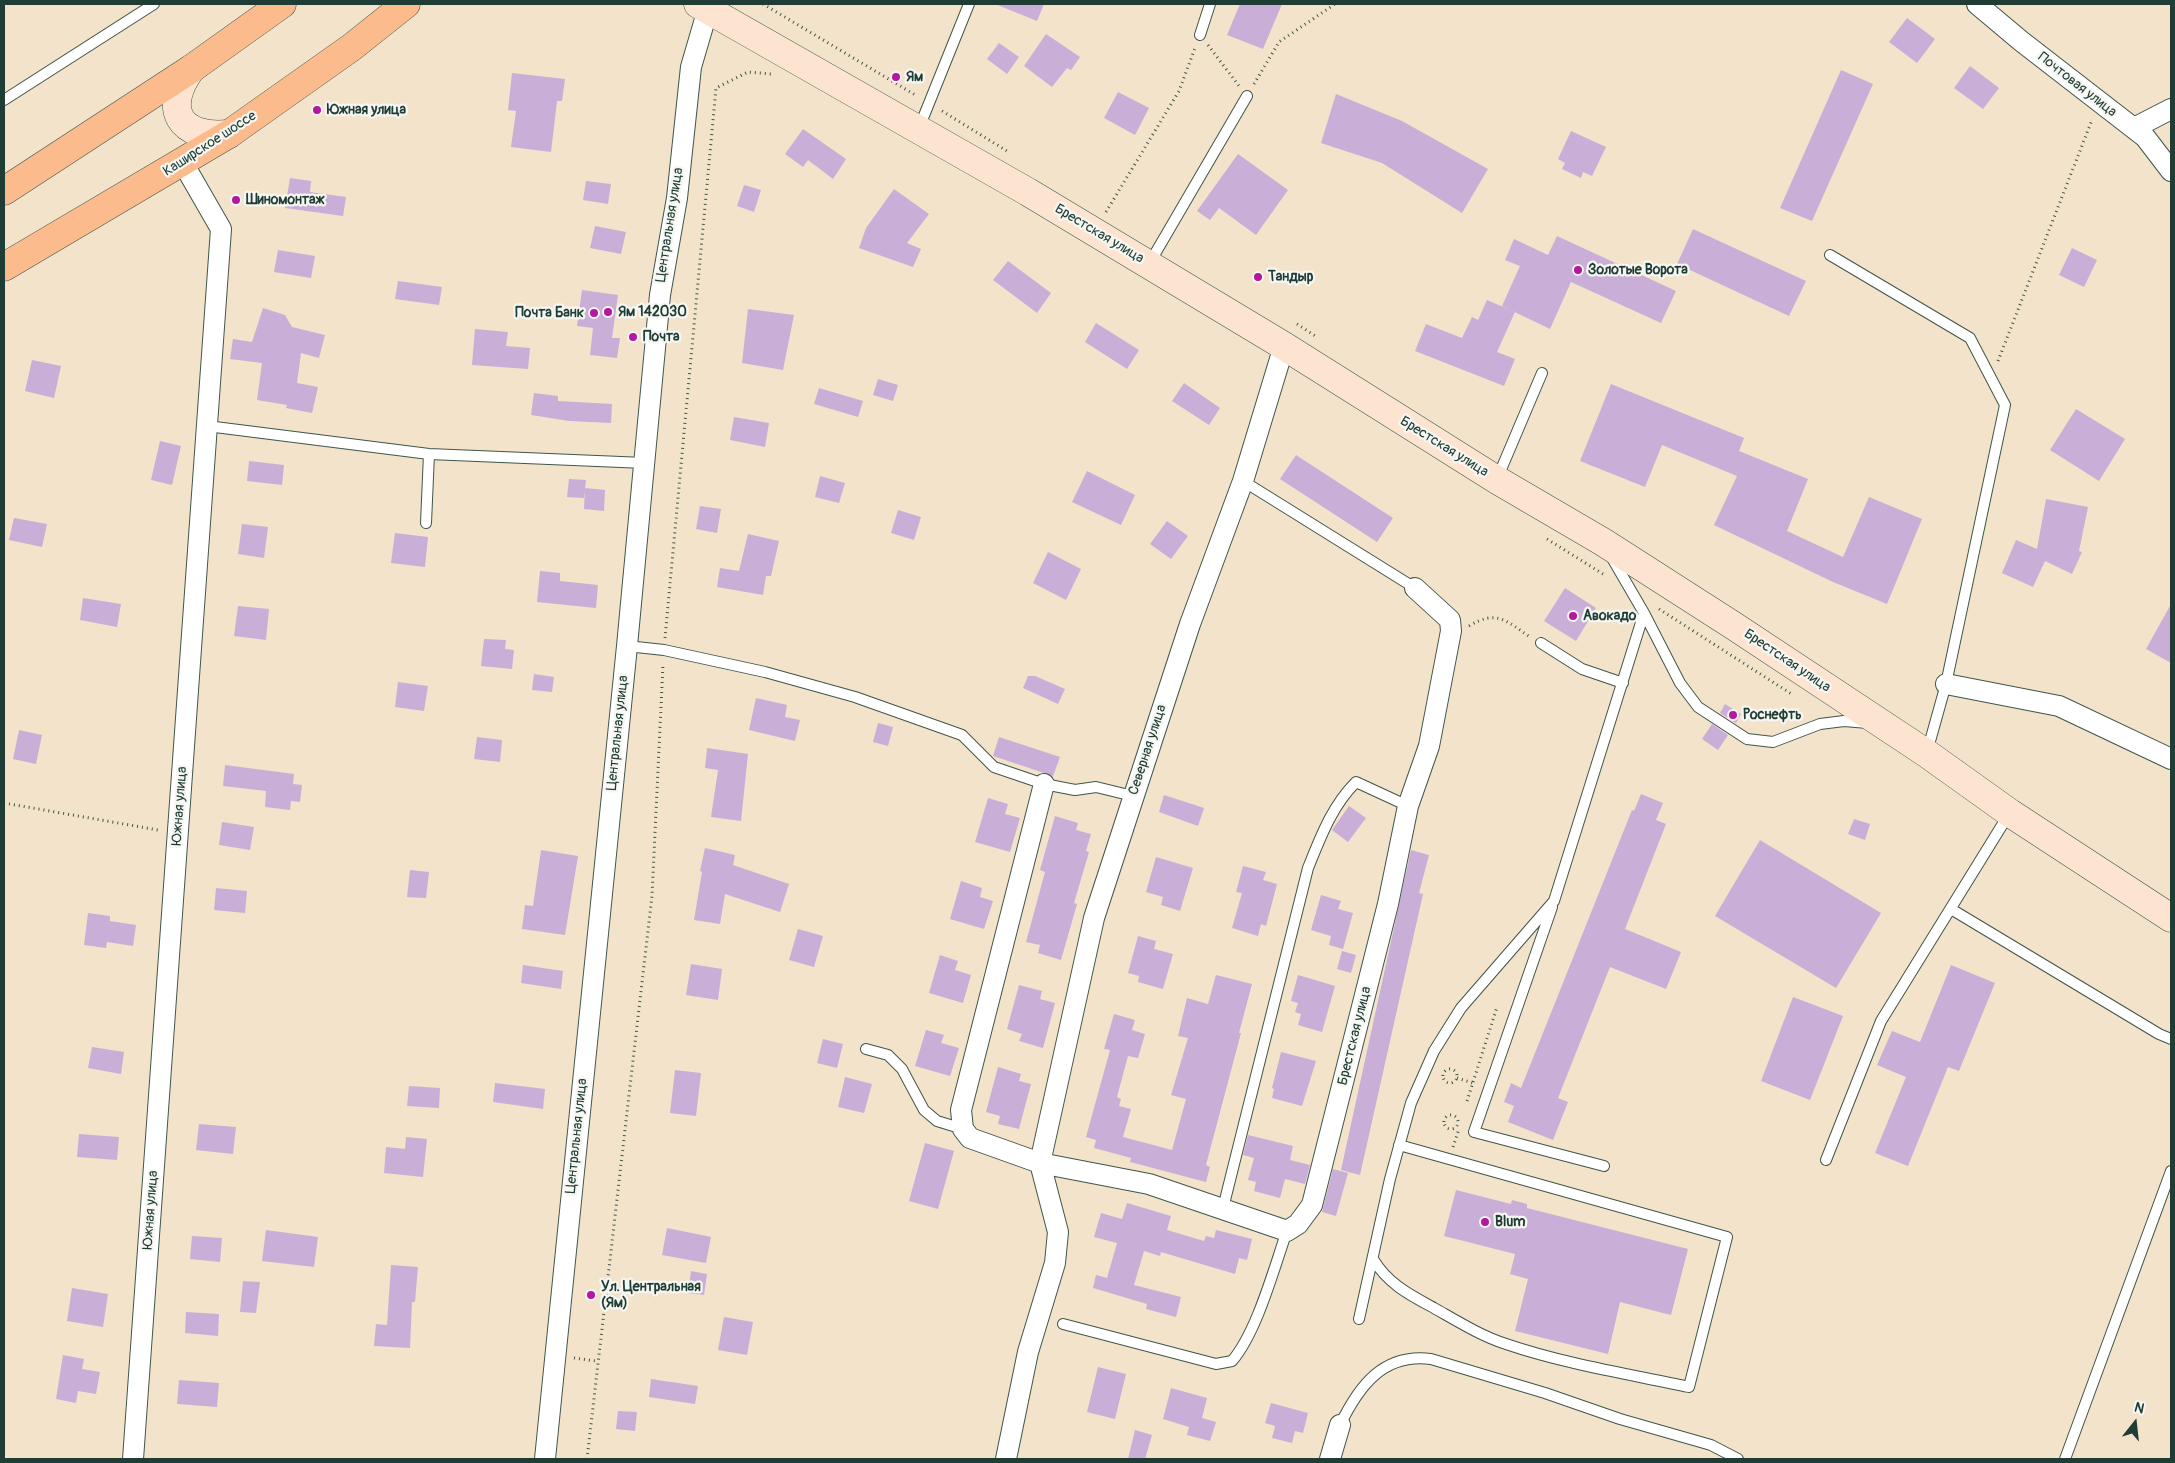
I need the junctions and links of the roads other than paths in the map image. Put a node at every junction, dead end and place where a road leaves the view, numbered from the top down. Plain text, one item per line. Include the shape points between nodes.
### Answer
1 (154, 4) edge
2 (282, 4) edge
3 (406, 4) edge
4 (969, 4) edge
5 (1210, 4) edge
6 (1977, 4) edge
7 (703, 6) edge
8 (1200, 35) road end
9 (191, 69) junction
10 (1247, 96) road end
11 (4, 100) edge
12 (2171, 109) edge
13 (919, 128) junction
14 (2134, 128) junction
15 (229, 134) junction
16 (182, 162) junction
17 (2171, 171) edge
18 (4, 190) edge
19 (1830, 255) dead end
20 (1149, 264) junction
21 (4, 267) edge
22 (1284, 346) junction
23 (1542, 373) dead end
24 (207, 426) junction
25 (429, 454) junction
26 (645, 462) junction
27 (1496, 480) junction
28 (1243, 481) junction
29 (426, 523) dead end
30 (1603, 542) junction
31 (1415, 588) joint
32 (1644, 613) junction
33 (1540, 643) road end
34 (627, 646) junction
35 (1624, 683) junction
36 (1946, 684) junction
37 (1891, 731) junction
38 (1926, 753) junction
39 (2171, 759) edge
40 (1044, 784) junction
41 (1133, 796) junction
42 (1408, 806) junction
43 (2010, 813) junction
44 (1554, 901) junction
45 (1951, 909) junction
46 (2171, 918) edge
47 (2171, 1039) edge
48 (866, 1049) dead end
49 (963, 1129) junction
50 (1399, 1145) junction
51 (1826, 1160) dead end
52 (1036, 1161) junction
53 (1604, 1166) dead end
54 (2171, 1171) edge
55 (1223, 1208) junction
56 (1287, 1230) junction
57 (1373, 1259) junction
58 (1359, 1320) dead end
59 (1063, 1324) dead end
60 (1340, 1425) joint
61 (133, 1459) edge
62 (545, 1459) edge
63 (1006, 1459) edge
64 (1330, 1459) edge
65 (1738, 1459) edge
66 (2065, 1459) edge

1 - 11 lane
2 - 9 main road
3 - 15 main road, Каширское шоссе via 352,47
4 - 13 lane
5 - 8 lane
6 - 14 street, Почтовая улица
7 - 13 main road, Брестская улица
7 - 26 street, Центральная улица via 691,67 677,198 660,295
9 - 15 main road via 177,92 180,118 189,129 200,134
9 - 18 main road
10 - 20 lane
12 - 14 street
13 - 20 main road, Брестская улица
14 - 17 street, Почтовая улица
15 - 16 main road, Каширское шоссе
16 - 21 main road, Каширское шоссе
16 - 24 street, Южная улица via 221,229
19 - 36 lane via 1970,338 2005,405
20 - 22 main road, Брестская улица
22 - 27 main road, Брестская улица
22 - 28 street, Северная улица
23 - 27 lane
24 - 25 lane
24 - 61 street, Южная улица
25 - 26 lane
25 - 29 lane
26 - 34 street, Центральная улица
27 - 30 main road, Брестская улица
28 - 31 lane
28 - 41 street, Северная улица via 1190,624
30 - 32 lane
30 - 37 main road, Брестская улица
31 - 42 street, Брестская улица via 1450,620 1451,631 1429,746
32 - 35 lane
32 - 37 lane via 1680,683 1698,707 1747,739 1773,742 1820,724 1844,721 1867,723
33 - 35 lane via 1582,669
34 - 40 lane via 664,650 764,672 846,695 962,735 994,767
34 - 62 street, Центральная улица
35 - 44 lane
36 - 38 lane
36 - 39 street via 2059,706
37 - 38 main road, Брестская улица
38 - 43 main road, Брестская улица
40 - 41 lane via 1075,790 1096,786
40 - 49 street via 965,1094
41 - 52 street, Северная улица via 1094,918
42 - 55 lane via 1356,782 1342,796 1325,826 1308,868
42 - 56 street, Брестская улица via 1388,904 1312,1205 1298,1224
43 - 45 lane
43 - 46 main road, Брестская улица
44 - 50 lane via 1483,981 1434,1051
44 - 53 lane via 1474,1132
45 - 47 lane
45 - 51 lane via 1881,1021
48 - 49 lane via 888,1055 902,1069 924,1110 936,1121
49 - 52 street via 970,1138
50 - 57 lane
50 - 57 lane via 1726,1237 1689,1387 1506,1344 1400,1289 1382,1274
52 - 55 street via 1149,1184
52 - 63 street via 1058,1232 1055,1263 1028,1352
54 - 66 lane
55 - 56 street
56 - 59 lane via 1241,1351 1232,1361 1216,1364
57 - 58 lane
60 - 64 street
60 - 65 lane via 1362,1389 1382,1368 1397,1359 1414,1356 1431,1358 1711,1445

